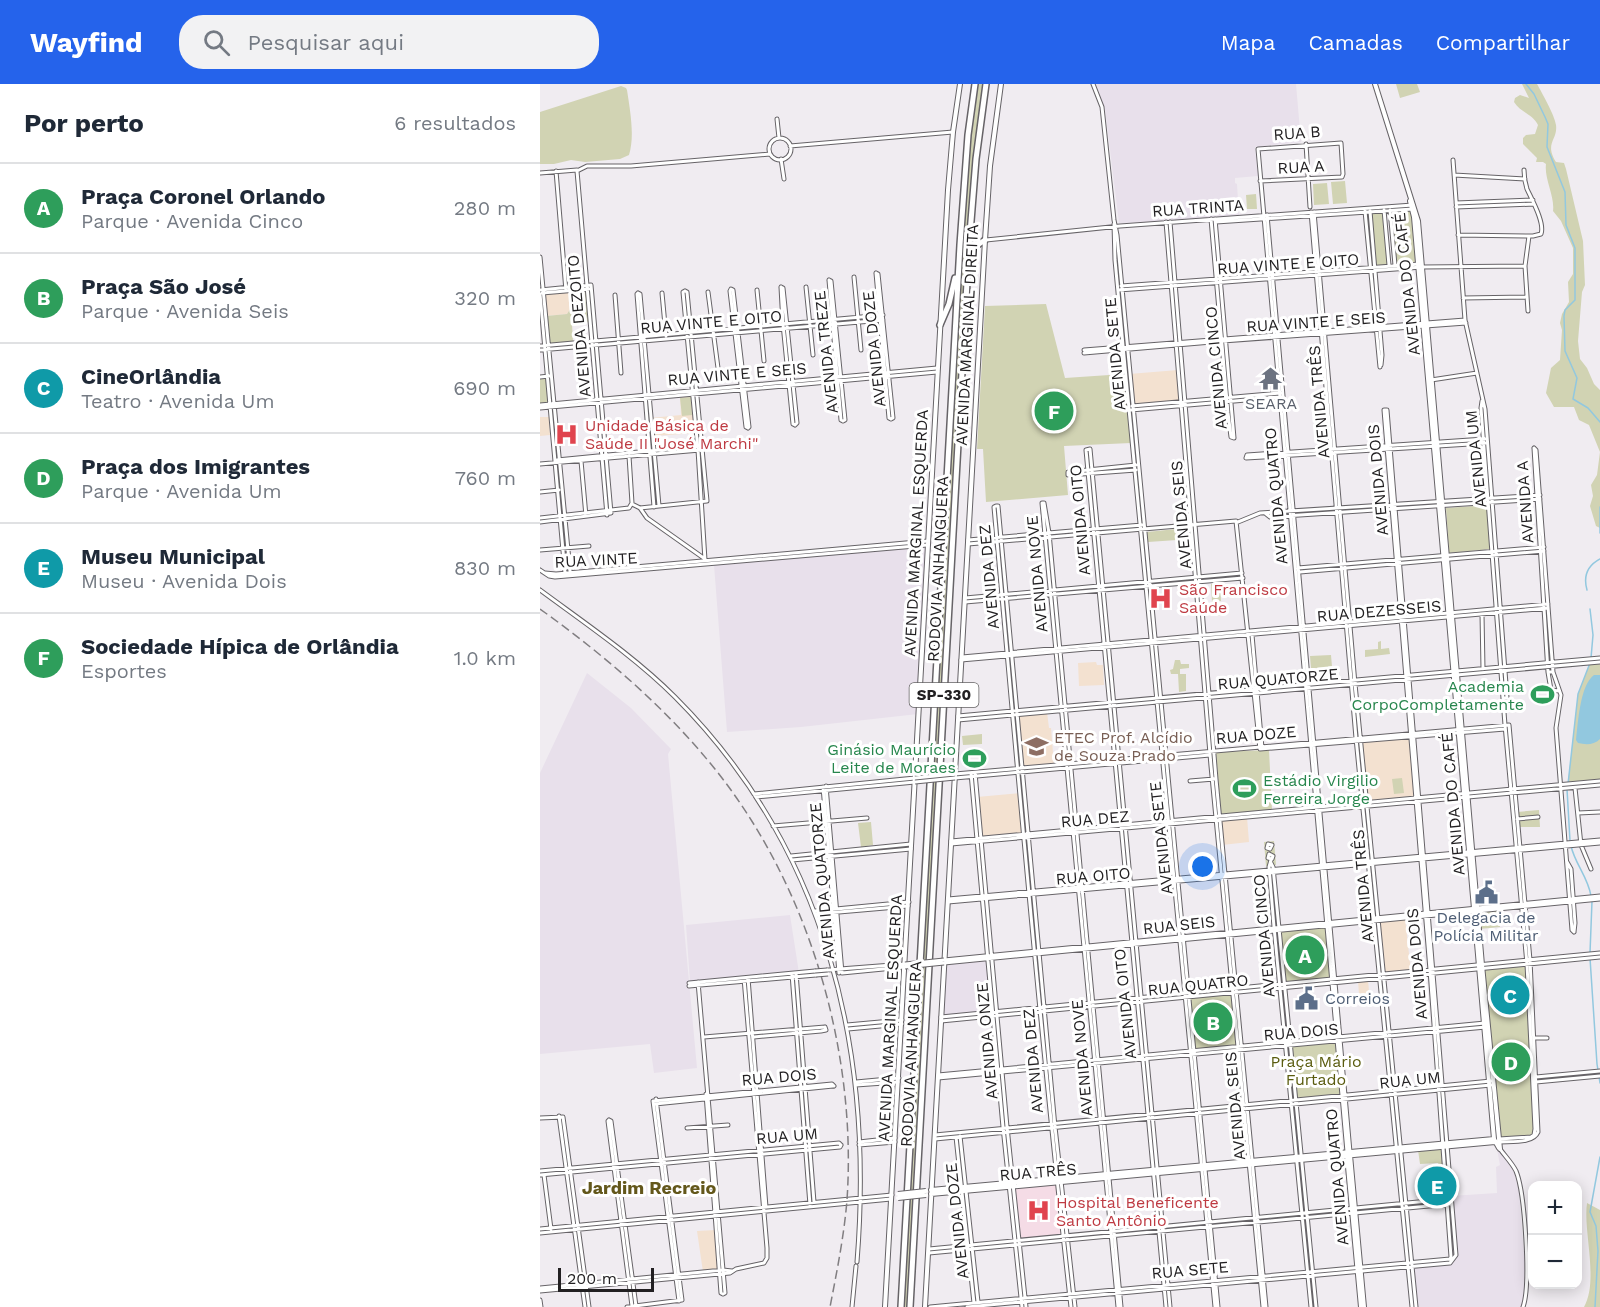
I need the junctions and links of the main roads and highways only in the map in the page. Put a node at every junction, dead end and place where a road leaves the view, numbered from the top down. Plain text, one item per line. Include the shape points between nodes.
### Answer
1 (960, 84) edge
2 (975, 84) edge
3 (986, 84) edge
4 (1001, 84) edge
5 (1375, 84) edge
6 (984, 240) junction
7 (959, 261) junction
8 (968, 274) junction
9 (940, 325) junction
10 (1496, 1141) junction
11 (1500, 1149) road end
12 (1349, 1154) junction
13 (929, 1192) junction
14 (892, 1197) junction
15 (885, 1307) edge
16 (901, 1307) edge
17 (910, 1307) edge
18 (928, 1307) edge
19 (1362, 1307) edge

1 - 9 main road, AVENIDA MARGINAL ESQUERDA via 953,132
2 - 7 highway, RODOVIA ANHANGUERA / SP-330
3 - 8 highway, RODOVIA ANHANGUERA / SP-330
4 - 6 main road, AVENIDA MARGINAL DIREITA
5 - 10 main road, AVENIDA DO CAFÉ via 1413,207 1420,266
6 - 8 highway via 973,250
6 - 13 main road, AVENIDA MARGINAL DIREITA
7 - 9 highway
7 - 16 highway, RODOVIA ANHANGUERA / SP-330
8 - 17 highway, RODOVIA ANHANGUERA / SP-330
9 - 14 main road, AVENIDA MARGINAL ESQUERDA
10 - 11 main road, AVENIDA DO CAFÉ
10 - 12 main road, RUA TRÊS
12 - 13 main road, RUA TRÊS
12 - 19 main road, AVENIDA QUATRO
13 - 14 main road, RUA TRÊS, bridge
13 - 18 main road, AVENIDA MARGINAL DIREITA
14 - 15 main road, AVENIDA MARGINAL ESQUERDA

